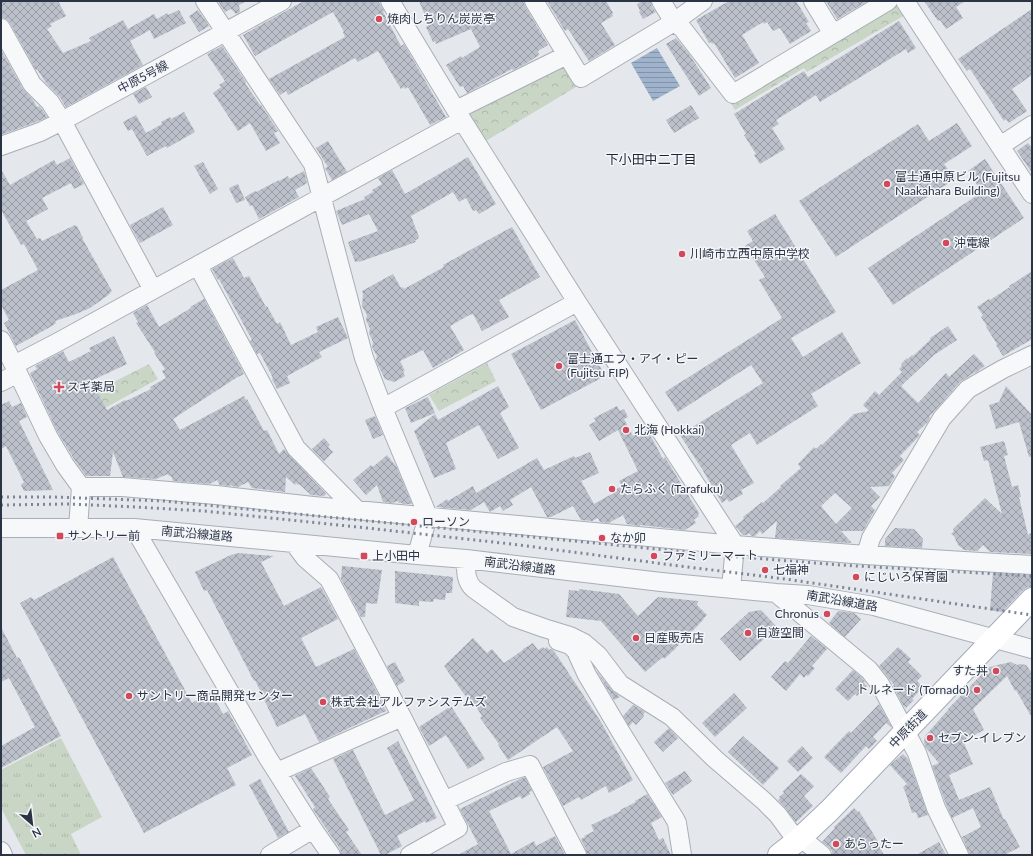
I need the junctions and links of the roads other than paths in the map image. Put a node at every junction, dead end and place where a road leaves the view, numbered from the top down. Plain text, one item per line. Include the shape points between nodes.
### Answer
1 (205, 1) edge
2 (282, 1) edge
3 (390, 1) edge
4 (534, 1) edge
5 (661, 1) edge
6 (703, 1) edge
7 (813, 1) edge
8 (888, 1) edge
9 (905, 1) edge
10 (674, 22) junction
11 (1, 28) edge
12 (225, 33) junction
13 (833, 34) junction
14 (567, 55) junction
15 (459, 115) junction
16 (62, 121) junction
17 (1032, 125) edge
18 (1, 146) edge
19 (1000, 146) junction
20 (1032, 194) edge
21 (322, 198) junction
22 (198, 266) junction
23 (153, 290) junction
24 (577, 302) junction
25 (1, 340) edge
26 (1032, 354) edge
27 (16, 369) junction
28 (1, 382) edge
29 (383, 408) junction
30 (81, 487) junction
31 (357, 510) junction
32 (428, 516) junction
33 (1, 528) edge
34 (78, 528) junction
35 (134, 528) junction
36 (294, 543) junction
37 (735, 545) junction
38 (417, 555) junction
39 (866, 555) junction
40 (466, 559) junction
41 (1032, 564) edge
42 (731, 589) junction
43 (776, 593) junction
44 (1032, 599) edge
45 (544, 628) junction
46 (995, 639) junction
47 (1032, 649) edge
48 (402, 717) junction
49 (906, 731) junction
50 (277, 772) junction
51 (444, 800) junction
52 (313, 829) junction
53 (798, 839) junction
54 (1, 851) edge
55 (3, 855) edge
56 (270, 855) edge
57 (331, 855) edge
58 (410, 855) edge
59 (577, 855) edge
60 (682, 855) edge
61 (779, 855) edge
62 (822, 855) edge
63 (959, 855) edge

1 - 12 street
2 - 12 street, 中原5号線
3 - 15 street
4 - 14 street
5 - 10 street
6 - 10 street
7 - 13 street
8 - 13 street
9 - 19 street
10 - 13 street via 682,28 733,94
10 - 14 street via 581,78
11 - 16 street via 32,84 50,102
12 - 16 street, 中原5号線
12 - 21 street via 313,164
14 - 15 street
15 - 21 street
15 - 24 street
16 - 18 street, 中原5号線
16 - 23 street
17 - 19 street
19 - 20 street
21 - 22 street
21 - 29 street via 364,358
22 - 23 street
22 - 31 street via 296,448
23 - 27 street
24 - 29 street
24 - 37 street
25 - 27 street
26 - 39 street via 968,389 942,418 871,538
27 - 28 street
27 - 30 street via 48,436
29 - 32 street
30 - 31 street via 122,487 201,493
30 - 34 street
31 - 32 street
32 - 37 street
32 - 38 street
33 - 34 street, 南武沿線道路
34 - 35 street, 南武沿線道路
35 - 36 street, 南武沿線道路
35 - 50 street
36 - 38 street, 南武沿線道路
36 - 48 street via 305,558 329,579
37 - 39 street
37 - 42 street
38 - 40 street, 南武沿線道路
39 - 41 street
40 - 42 street, 南武沿線道路
40 - 45 street via 468,580 474,589 513,617
42 - 43 street, 南武沿線道路
43 - 46 street, 南武沿線道路 via 808,595 874,606
43 - 49 street via 869,670 880,684
44 - 46 main road, 中原街道
45 - 53 street via 584,643 598,655 620,684 672,717 715,759 764,801
45 - 60 street via 554,640 576,651 587,675 675,819
46 - 47 street, 南武沿線道路
46 - 49 main road, 中原街道
48 - 50 street
48 - 51 street
49 - 53 main road, 中原街道 via 830,810
49 - 63 street via 917,753 936,808
50 - 52 street
51 - 58 street via 458,828
51 - 59 street via 506,772 530,765
52 - 56 street
52 - 57 street
53 - 61 main road, 中原街道
53 - 62 street
54 - 55 street

